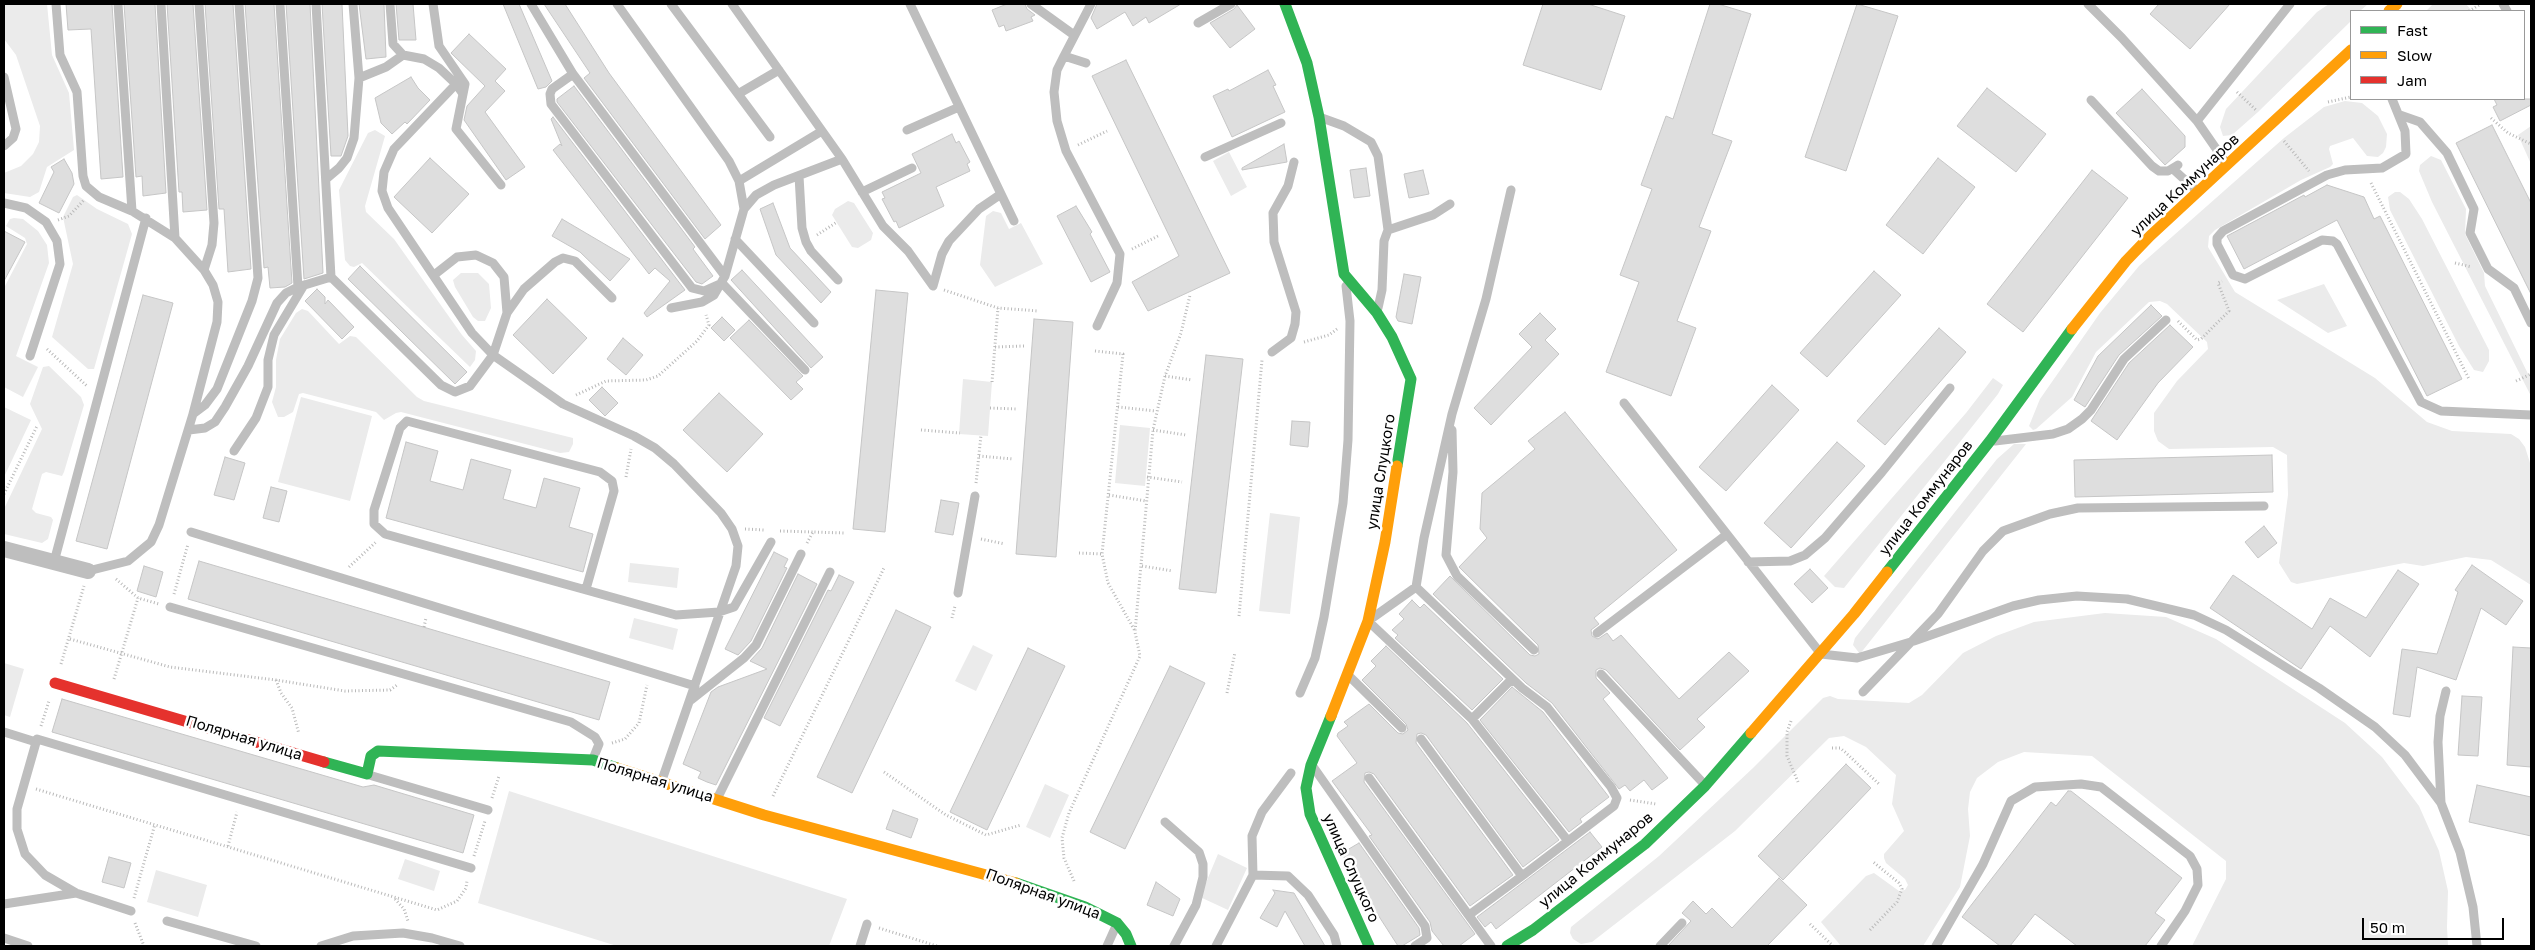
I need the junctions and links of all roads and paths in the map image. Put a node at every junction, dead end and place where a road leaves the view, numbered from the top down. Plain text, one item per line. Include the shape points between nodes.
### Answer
1 (56, 4) edge
2 (118, 4) edge
3 (161, 4) edge
4 (199, 4) edge
5 (239, 4) edge
6 (280, 4) edge
7 (316, 4) edge
8 (353, 4) edge
9 (390, 4) edge
10 (433, 4) edge
11 (531, 4) edge
12 (617, 4) edge
13 (671, 4) edge
14 (732, 4) edge
15 (910, 4) edge
16 (1031, 4) edge
17 (1091, 4) edge
18 (1231, 4) edge
19 (1285, 4) edge
20 (2088, 4) edge
21 (2290, 4) edge
22 (1198, 23) dead end
23 (1074, 35) junction
24 (403, 55) junction
25 (1064, 56) junction
26 (2349, 57) edge
27 (1086, 63) dead end
28 (779, 70) junction
29 (572, 74) junction
30 (4, 77) edge
31 (359, 78) junction
32 (456, 84) junction
33 (463, 94) junction
34 (738, 94) junction
35 (2092, 100) dead end
36 (2392, 100) edge
37 (959, 107) junction
38 (2400, 115) junction
39 (1320, 117) junction
40 (2491, 118) dead end
41 (2197, 121) junction
42 (1281, 122) dead end
43 (2272, 126) junction
44 (822, 130) junction
45 (907, 130) dead end
46 (1107, 131) dead end
47 (770, 137) dead end
48 (2531, 144) edge
49 (4, 146) edge
50 (1066, 151) junction
51 (1204, 157) dead end
52 (842, 159) junction
53 (1294, 162) dead end
54 (2227, 165) junction
55 (912, 168) dead end
56 (2365, 169) junction
57 (799, 176) junction
58 (326, 179) junction
59 (739, 181) junction
60 (2316, 181) junction
61 (501, 184) dead end
62 (1511, 190) dead end
63 (2198, 191) junction
64 (91, 192) junction
65 (862, 192) junction
66 (1001, 194) junction
67 (4, 203) edge
68 (1450, 204) dead end
69 (744, 209) junction
70 (132, 211) junction
71 (146, 218) junction
72 (1014, 221) dead end
73 (46, 222) junction
74 (837, 222) dead end
75 (1388, 230) junction
76 (1158, 236) dead end
77 (175, 238) junction
78 (735, 239) junction
79 (806, 242) junction
80 (1120, 254) junction
81 (204, 270) junction
82 (1344, 274) junction
83 (434, 275) junction
84 (331, 277) junction
85 (724, 279) junction
86 (838, 280) dead end
87 (301, 286) junction
88 (933, 286) junction
89 (2223, 292) dead end
90 (1190, 295) dead end
91 (612, 298) dead end
92 (671, 308) dead end
93 (998, 308) junction
94 (1038, 311) dead end
95 (507, 313) junction
96 (1377, 313) junction
97 (2166, 320) joint
98 (1350, 321) junction
99 (2531, 323) edge
100 (709, 324) dead end
101 (814, 324) dead end
102 (1097, 326) dead end
103 (36, 338) junction
104 (1298, 343) dead end
105 (1024, 346) dead end
106 (995, 347) junction
107 (1095, 351) dead end
108 (1267, 352) joint
109 (493, 355) junction
110 (30, 356) dead end
111 (805, 370) dead end
112 (2531, 374) edge
113 (77, 376) dead end
114 (1165, 376) junction
115 (2469, 379) dead end
116 (1192, 380) dead end
117 (2516, 381) dead end
118 (992, 382) dead end
119 (1950, 388) dead end
120 (1624, 403) dead end
121 (563, 404) junction
122 (1118, 407) junction
123 (990, 408) dead end
124 (1018, 409) dead end
125 (1156, 411) junction
126 (193, 414) junction
127 (1452, 414) junction
128 (2531, 415) edge
129 (37, 426) dead end
130 (189, 430) junction
131 (921, 430) dead end
132 (1152, 430) junction
133 (960, 433) dead end
134 (1186, 434) dead end
135 (981, 435) dead end
136 (634, 436) junction
137 (1990, 441) junction
138 (234, 452) dead end
139 (979, 456) junction
140 (1013, 459) dead end
141 (626, 477) dead end
142 (1147, 477) junction
143 (1182, 482) dead end
144 (4, 494) edge
145 (1109, 495) junction
146 (974, 496) joint
147 (1146, 501) junction
148 (2264, 506) dead end
149 (191, 532) dead end
150 (385, 534) junction
151 (844, 534) dead end
152 (1726, 535) junction
153 (969, 536) junction
154 (771, 542) dead end
155 (1005, 544) dead end
156 (4, 548) edge
157 (1079, 553) dead end
158 (802, 554) joint
159 (1102, 554) junction
160 (185, 555) dead end
161 (54, 562) junction
162 (1748, 562) junction
163 (1142, 566) junction
164 (111, 567) junction
165 (884, 568) dead end
166 (88, 571) junction
167 (1173, 571) dead end
168 (830, 572) dead end
169 (338, 577) junction
170 (1416, 586) junction
171 (586, 589) junction
172 (958, 593) dead end
173 (138, 598) junction
174 (154, 602) dead end
175 (170, 607) joint
176 (719, 612) junction
177 (1239, 616) dead end
178 (1368, 621) junction
179 (1136, 632) junction
180 (1597, 633) dead end
181 (70, 639) junction
182 (1914, 641) junction
183 (1534, 650) dead end
184 (1235, 652) dead end
185 (65, 654) dead end
186 (122, 654) junction
187 (1821, 654) junction
188 (117, 671) dead end
189 (650, 673) junction
190 (1601, 674) dead end
191 (1348, 675) junction
192 (410, 678) junction
193 (1512, 679) junction
194 (276, 680) junction
195 (55, 683) dead end
196 (694, 686) junction
197 (2446, 691) dead end
198 (1300, 692) dead end
199 (1863, 692) dead end
200 (1227, 693) dead end
201 (49, 700) dead end
202 (690, 701) junction
203 (292, 708) dead end
204 (1797, 714) dead end
205 (1472, 719) junction
206 (41, 724) dead end
207 (1402, 728) dead end
208 (4, 732) edge
209 (1420, 739) dead end
210 (36, 742) junction
211 (599, 744) junction
212 (1832, 748) dead end
213 (506, 755) junction
214 (593, 760) junction
215 (1312, 765) junction
216 (884, 772) dead end
217 (1291, 773) dead end
218 (367, 774) junction
219 (1369, 778) dead end
220 (662, 781) junction
221 (1798, 782) dead end
222 (1880, 785) dead end
223 (25, 786) junction
224 (1705, 786) junction
225 (1617, 798) junction
226 (241, 799) junction
227 (717, 799) junction
228 (2441, 803) junction
229 (1663, 805) dead end
230 (488, 810) junction
231 (764, 815) junction
232 (1165, 822) dead end
233 (155, 824) junction
234 (1021, 825) dead end
235 (1568, 841) junction
236 (228, 846) junction
237 (1872, 861) dead end
238 (471, 868) junction
239 (1254, 875) junction
240 (1522, 876) junction
241 (76, 893) junction
242 (6, 901) edge
243 (1085, 907) junction
244 (131, 911) junction
245 (1469, 915) junction
246 (167, 921) dead end
247 (1117, 923) junction
248 (1682, 923) dead end
249 (867, 924) joint
250 (1810, 924) dead end
251 (1870, 930) dead end
252 (4, 938) edge
253 (1179, 945) edge
254 (28, 946) edge
255 (144, 946) edge
256 (256, 946) edge
257 (321, 946) edge
258 (460, 946) edge
259 (860, 946) edge
260 (937, 946) edge
261 (1107, 946) edge
262 (1131, 946) edge
263 (1216, 946) edge
264 (1337, 946) edge
265 (1369, 946) edge
266 (1415, 946) edge
267 (1491, 946) edge
268 (1508, 946) edge
269 (1660, 946) edge
270 (1833, 946) edge
271 (1936, 946) edge
272 (2161, 946) edge
273 (2477, 946) edge

1 - 64 lane via 60,55 77,92 83,176
2 - 70 lane
3 - 77 lane
4 - 81 lane via 214,223 212,246
5 - 126 lane via 258,278 217,389
6 - 87 lane
7 - 58 lane
8 - 31 lane
9 - 24 lane via 393,44
10 - 33 lane via 439,46 466,84
11 - 29 lane
12 - 59 lane via 729,161
13 - 34 lane
14 - 28 lane
15 - 37 lane
16 - 23 lane
17 - 23 lane
18 - 22 lane
19 - 39 street via 1307,63
20 - 41 lane
21 - 41 lane
23 - 25 lane
24 - 31 lane via 386,67
24 - 32 lane via 424,59
25 - 27 lane
25 - 50 lane via 1057,70 1054,92 1057,121
26 - 43 street, улица Коммунаров
28 - 34 lane
28 - 44 lane
29 - 85 lane
29 - 85 lane via 552,89 552,104 692,288 704,291
30 - 49 lane via 16,129 13,138
31 - 58 lane via 354,138 347,158
32 - 33 lane
32 - 83 lane via 394,149 388,160 382,191 388,208
33 - 61 lane via 456,129
34 - 47 lane
35 - 63 lane via 2152,166 2159,171 2176,167
36 - 38 lane
37 - 45 lane
37 - 66 lane
38 - 56 lane via 2405,131 2406,154 2382,168
38 - 99 lane via 2420,122 2447,154 2474,209 2470,233 2488,270 2514,288
39 - 75 lane via 1371,142 1378,156
39 - 82 street
40 - 48 path via 2508,133
41 - 54 lane
42 - 51 lane
43 - 54 street, улица Коммунаров
43 - 60 path
44 - 52 lane
44 - 59 lane
46 - 50 path
50 - 80 lane
52 - 57 lane
52 - 65 lane
53 - 108 lane via 1288,186 1273,213 1274,242 1296,312 1295,324 1291,338
54 - 63 street, улица Коммунаров
55 - 65 lane
56 - 60 lane via 2345,170
56 - 115 path
57 - 69 lane via 762,192
57 - 79 lane via 802,228
58 - 84 lane
59 - 69 lane
60 - 128 lane via 2219,234 2217,244 2233,275 2245,279 2322,240 2333,241 2421,402 2441,411
62 - 127 lane via 1486,299
63 - 137 street, улица Коммунаров via 2150,236 2091,303
64 - 70 lane
64 - 73 path via 69,216
65 - 88 lane via 883,226 908,251
66 - 72 lane
66 - 88 lane via 979,209 949,241
67 - 73 lane via 26,208
68 - 75 lane via 1433,215
69 - 78 lane
70 - 71 lane
71 - 77 lane
71 - 161 lane
73 - 103 lane via 57,241 60,264
74 - 79 path
75 - 96 lane via 1384,241 1382,290
76 - 80 path
77 - 81 lane
78 - 85 lane
78 - 101 lane
79 - 86 lane
80 - 102 lane via 1117,283
81 - 126 lane via 218,302 217,322
82 - 96 street, улица Слуцкого
82 - 98 lane
83 - 95 lane via 457,257 476,255 493,263 504,277
83 - 109 lane via 472,333
84 - 87 lane
84 - 109 lane via 441,385 456,392 470,386
85 - 92 lane via 714,295 702,302
85 - 111 lane
87 - 130 lane via 286,293 277,303 248,366 215,422 205,428
87 - 138 lane via 274,335 268,360 268,387 256,418
88 - 93 path
89 - 97 path via 2229,311 2201,339 2197,340 2174,317
90 - 114 path via 1181,333
91 - 95 lane via 575,261 563,258 545,269 524,289
93 - 94 path
93 - 106 path
95 - 109 lane
96 - 178 street, улица Слуцкого via 1396,344 1411,379 1385,542
97 - 137 lane via 2124,359 2091,410 2068,429 2053,434
98 - 104 path via 1329,335
98 - 198 lane via 1348,440 1343,503 1317,650
100 - 121 path via 697,341 658,376 646,380 606,381
103 - 110 lane
103 - 113 path
105 - 106 path
106 - 118 path
107 - 122 path via 1123,354
108 - 177 path
109 - 121 lane
112 - 117 path
114 - 116 path
114 - 125 path
119 - 162 lane via 1825,538 1805,555 1790,561
120 - 152 lane
121 - 136 lane
122 - 125 path
122 - 145 path
123 - 124 path
125 - 132 path
126 - 130 lane
127 - 170 lane
127 - 183 lane via 1453,472 1446,555 1457,576
129 - 144 path
130 - 164 lane via 151,542 128,561
131 - 133 path
132 - 134 path
132 - 142 path
135 - 139 path
136 - 141 path
136 - 176 lane via 674,464 732,529 738,546 736,566
137 - 187 street, улица Коммунаров
139 - 140 path
139 - 146 path
142 - 143 path
142 - 147 path
145 - 147 path
145 - 159 path
146 - 153 lane
147 - 163 path
148 - 182 lane via 2078,508 2002,531
149 - 169 lane
150 - 169 path
150 - 171 lane
150 - 171 lane via 374,524 374,510 400,428 407,421 600,472 612,482 614,491
151 - 158 path via 813,532
152 - 162 lane
152 - 180 lane
153 - 155 path
153 - 172 lane
154 - 176 lane via 740,600 734,607
156 - 161 street
157 - 159 path
158 - 202 lane via 756,645
159 - 179 path via 1108,583
160 - 175 path
161 - 166 street
162 - 187 lane
163 - 167 path
163 - 179 path
164 - 166 lane
164 - 173 path via 118,582
165 - 231 path
166 - 181 path
168 - 227 lane
169 - 189 lane
170 - 178 lane
170 - 193 lane
171 - 176 lane via 676,615
173 - 174 path
173 - 186 path
175 - 192 lane
176 - 196 lane
178 - 191 street, улица Слуцкого
178 - 205 lane
179 - 243 path via 1140,656 1068,813 1062,838 1064,858
181 - 185 path
181 - 186 path
182 - 187 lane via 1857,658
182 - 199 lane
182 - 228 lane via 2012,606 2077,596 2127,599 2194,614 2234,634 2375,727 2405,755
184 - 200 path
186 - 188 path
186 - 194 path via 170,667
187 - 224 street, улица Коммунаров
189 - 196 lane
189 - 211 path via 639,722 632,734 618,742
190 - 224 lane
191 - 207 lane
191 - 215 street, улица Слуцкого
192 - 194 path via 390,690 364,692
192 - 211 lane via 571,722 595,736
193 - 205 lane
193 - 225 lane via 1557,718
194 - 203 path via 280,694
195 - 218 street, Полярная улица
196 - 202 lane
197 - 228 lane via 2438,742
201 - 206 path
202 - 220 lane
204 - 221 path via 1789,726 1786,743 1787,756
205 - 235 lane
208 - 210 lane
209 - 240 lane
210 - 223 lane
210 - 226 lane via 37,739
211 - 214 lane
212 - 222 path via 1840,748
213 - 214 street, Полярная улица
213 - 218 street, Полярная улица via 378,751 371,756
213 - 230 path
214 - 220 street, Полярная улица
215 - 265 street, улица Слуцкого via 1306,788 1310,814
215 - 266 lane via 1425,926 1427,938
216 - 234 path via 946,815 986,835
217 - 239 lane via 1262,812 1252,836
218 - 230 lane
219 - 245 lane
220 - 227 street, Полярная улица
223 - 233 path
223 - 241 lane via 17,809 16,830 25,854 45,875
224 - 268 street, улица Коммунаров via 1645,844
225 - 229 path
225 - 235 lane via 1614,806
226 - 236 path
226 - 238 lane
227 - 231 street, Полярная улица
228 - 273 lane via 2460,852 2473,907
230 - 238 path
231 - 243 street, Полярная улица via 999,877
232 - 253 lane via 1199,852 1203,864 1196,905
233 - 236 path
233 - 244 path
235 - 240 lane
236 - 238 path via 438,910 457,901 466,888
237 - 251 path via 1902,889 1897,902
239 - 263 lane
239 - 264 lane via 1288,876 1308,895
240 - 245 lane
241 - 242 lane
241 - 244 lane
243 - 247 street, Полярная улица
244 - 255 path
245 - 267 lane
246 - 256 lane
247 - 261 lane
247 - 262 street, Полярная улица
248 - 269 lane
249 - 259 lane
249 - 260 path
250 - 270 path
252 - 254 lane
257 - 258 lane via 353,936 402,933
271 - 272 lane via 1983,864 2011,801 2035,787 2081,784 2101,787 2190,856 2197,869 2198,885

